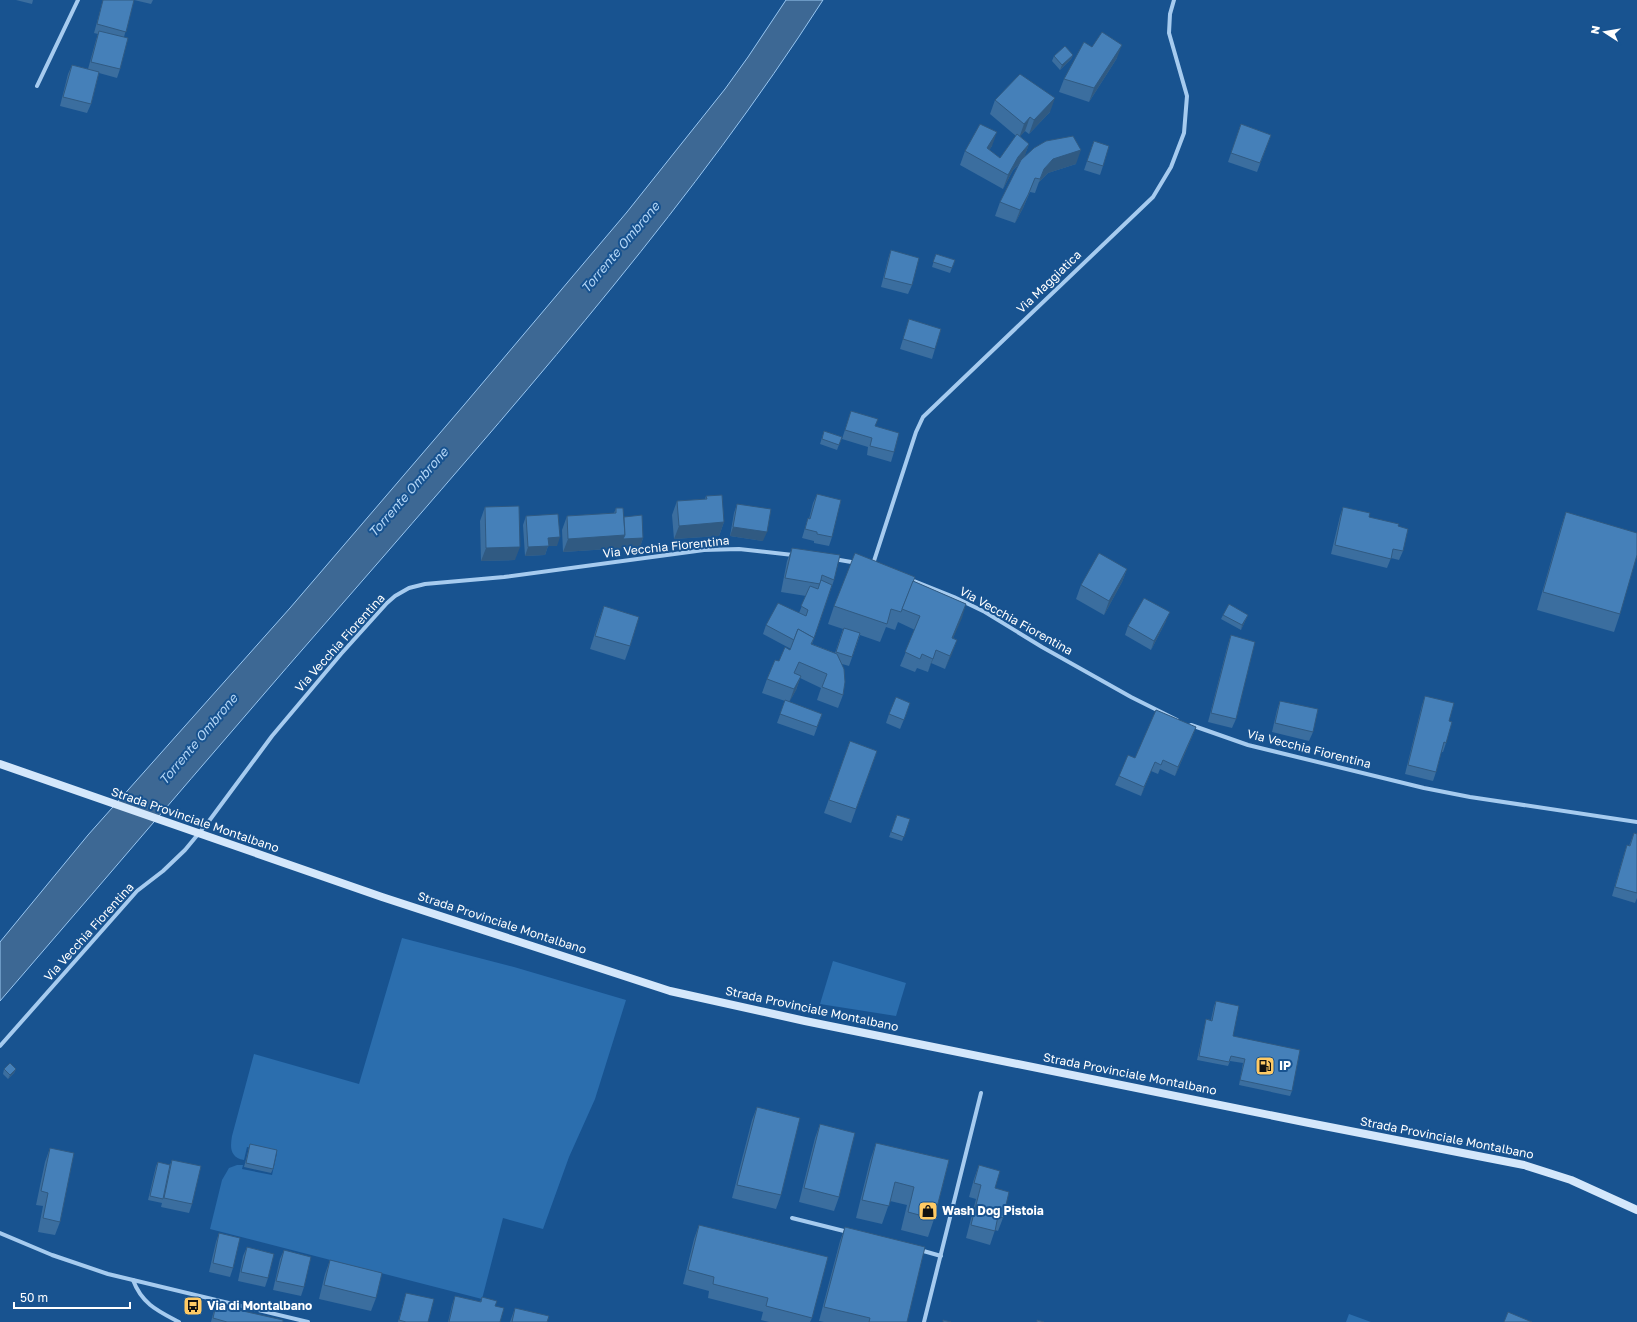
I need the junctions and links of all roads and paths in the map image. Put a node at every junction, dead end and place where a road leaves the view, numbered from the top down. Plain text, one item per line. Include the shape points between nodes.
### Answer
1 (78, 0) edge
2 (1174, 0) edge
3 (37, 86) dead end
4 (801, 556) edge
5 (832, 559) edge
6 (859, 563) edge
7 (866, 564) edge
8 (872, 566) junction
9 (879, 568) edge
10 (901, 576) edge
11 (1181, 721) edge
12 (1188, 724) edge
13 (0, 764) edge
14 (1637, 822) edge
15 (0, 1046) edge
16 (981, 1093) dead end
17 (1637, 1210) edge
18 (792, 1218) dead end
19 (0, 1233) edge
20 (851, 1233) edge
21 (918, 1250) edge
22 (941, 1256) junction
23 (133, 1280) junction
24 (179, 1322) edge
25 (308, 1322) edge
26 (924, 1322) edge

1 - 3 street
2 - 8 street, Via Maggiatica via 1169,33 1187,96 1184,133 1172,167 1153,198 923,417
4 - 15 street, Via Vecchia Fiorentina via 739,549 704,550 504,577 425,584 409,588 395,596 377,613 272,736 185,850 137,891
5 - 6 street
7 - 8 street
8 - 9 street
10 - 11 street, Via Vecchia Fiorentina via 979,609 1131,697
12 - 14 street, Via Vecchia Fiorentina via 1248,745 1424,788
13 - 17 main road, Strada Provinciale Montalbano via 382,897 670,991 805,1021 1518,1163 1571,1180
16 - 22 street
18 - 20 street
19 - 23 street via 79,1265
21 - 22 street
22 - 26 street
23 - 24 street via 136,1290 144,1300
23 - 25 street

